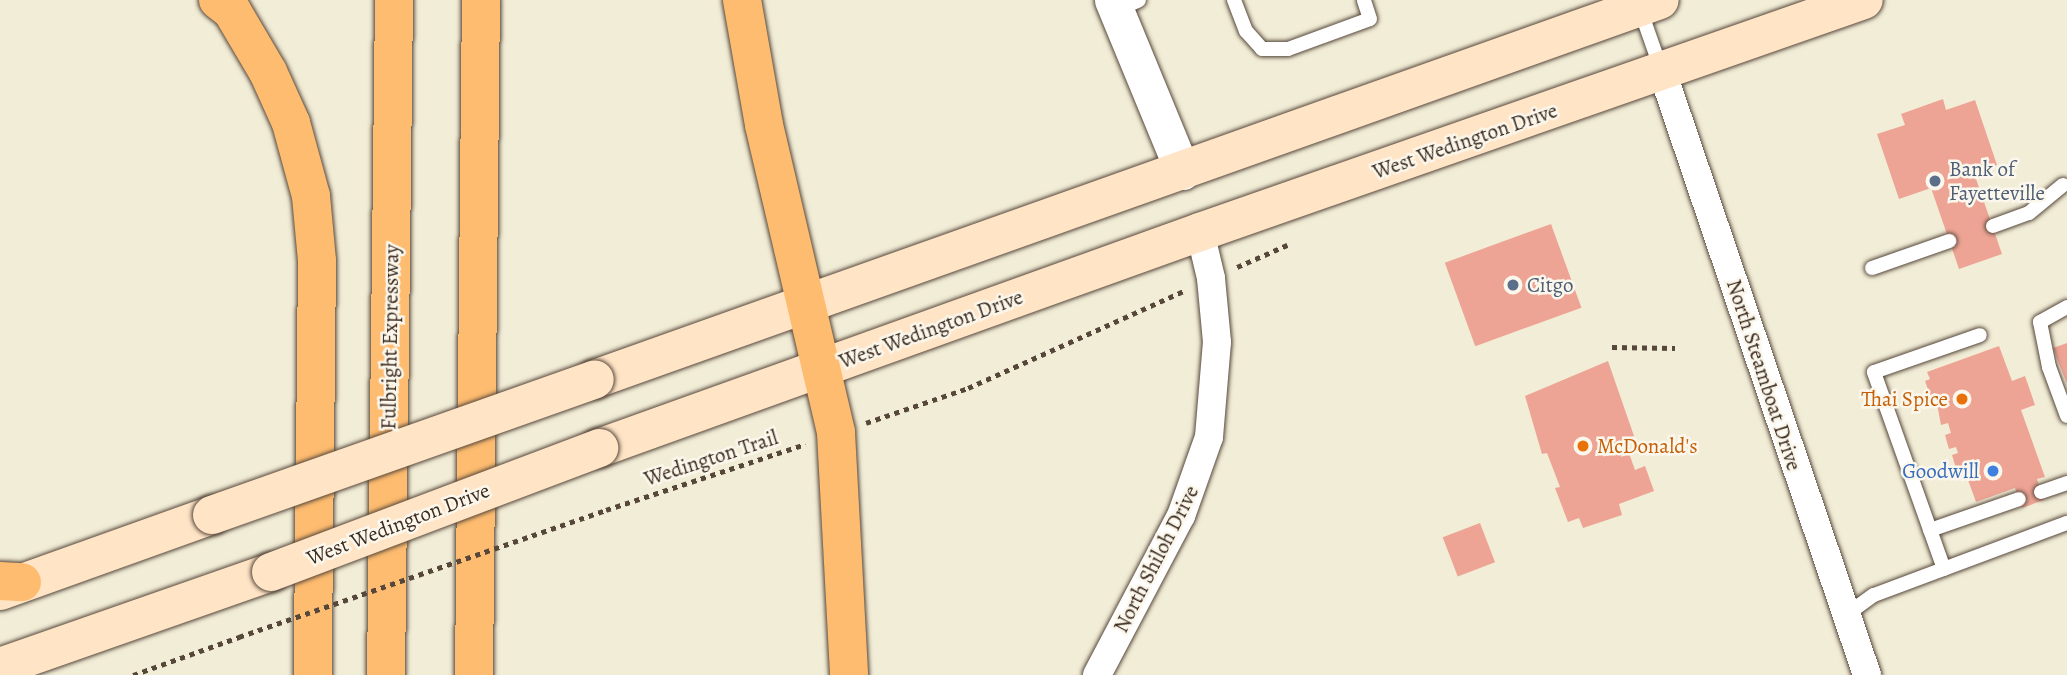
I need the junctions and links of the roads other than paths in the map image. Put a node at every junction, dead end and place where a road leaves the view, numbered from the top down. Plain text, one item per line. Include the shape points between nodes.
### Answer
1 (218, 0) edge
2 (394, 0) edge
3 (481, 0) edge
4 (742, 0) edge
5 (1234, 0) edge
6 (1364, 0) edge
7 (1864, 0) edge
8 (1645, 2) edge
9 (1123, 3) edge
10 (1663, 74) junction
11 (1182, 172) junction
12 (2063, 185) dead end
13 (1993, 226) dead end
14 (1200, 232) junction
15 (1950, 241) dead end
16 (1872, 268) dead end
17 (807, 305) junction
18 (2067, 307) edge
19 (1980, 335) dead end
20 (820, 369) junction
21 (2067, 416) edge
22 (2067, 483) edge
23 (2041, 492) dead end
24 (2020, 499) dead end
25 (2067, 523) edge
26 (1930, 530) junction
27 (1944, 569) junction
28 (7, 585) edge
29 (1846, 615) junction
30 (0, 667) edge
31 (313, 675) edge
32 (386, 675) edge
33 (474, 675) edge
34 (849, 675) edge
35 (1097, 675) edge
36 (1867, 675) edge

1 - 31 highway via 232,11 268,72 291,122 311,195 317,261
2 - 32 highway, Fulbright Expressway
3 - 33 highway
4 - 17 highway via 764,125
5 - 6 lane via 1246,31 1262,49 1288,48 1370,19
7 - 10 main road, West Wedington Drive
8 - 10 lane
8 - 11 main road
9 - 11 street
10 - 14 main road, West Wedington Drive
10 - 29 street, North Steamboat Drive
11 - 17 main road
12 - 13 lane via 2029,213
14 - 20 main road, West Wedington Drive
14 - 35 street, North Shiloh Drive via 1211,278 1217,342 1209,437 1181,516
15 - 16 lane
17 - 20 highway
17 - 28 main road, bridge
18 - 21 lane via 2040,322 2049,367
19 - 26 lane via 1874,372
20 - 30 main road, West Wedington Drive, bridge
20 - 34 highway via 835,433
22 - 23 lane
24 - 26 lane
25 - 27 lane
26 - 27 lane
27 - 29 lane via 1874,595
29 - 36 street, North Steamboat Drive

